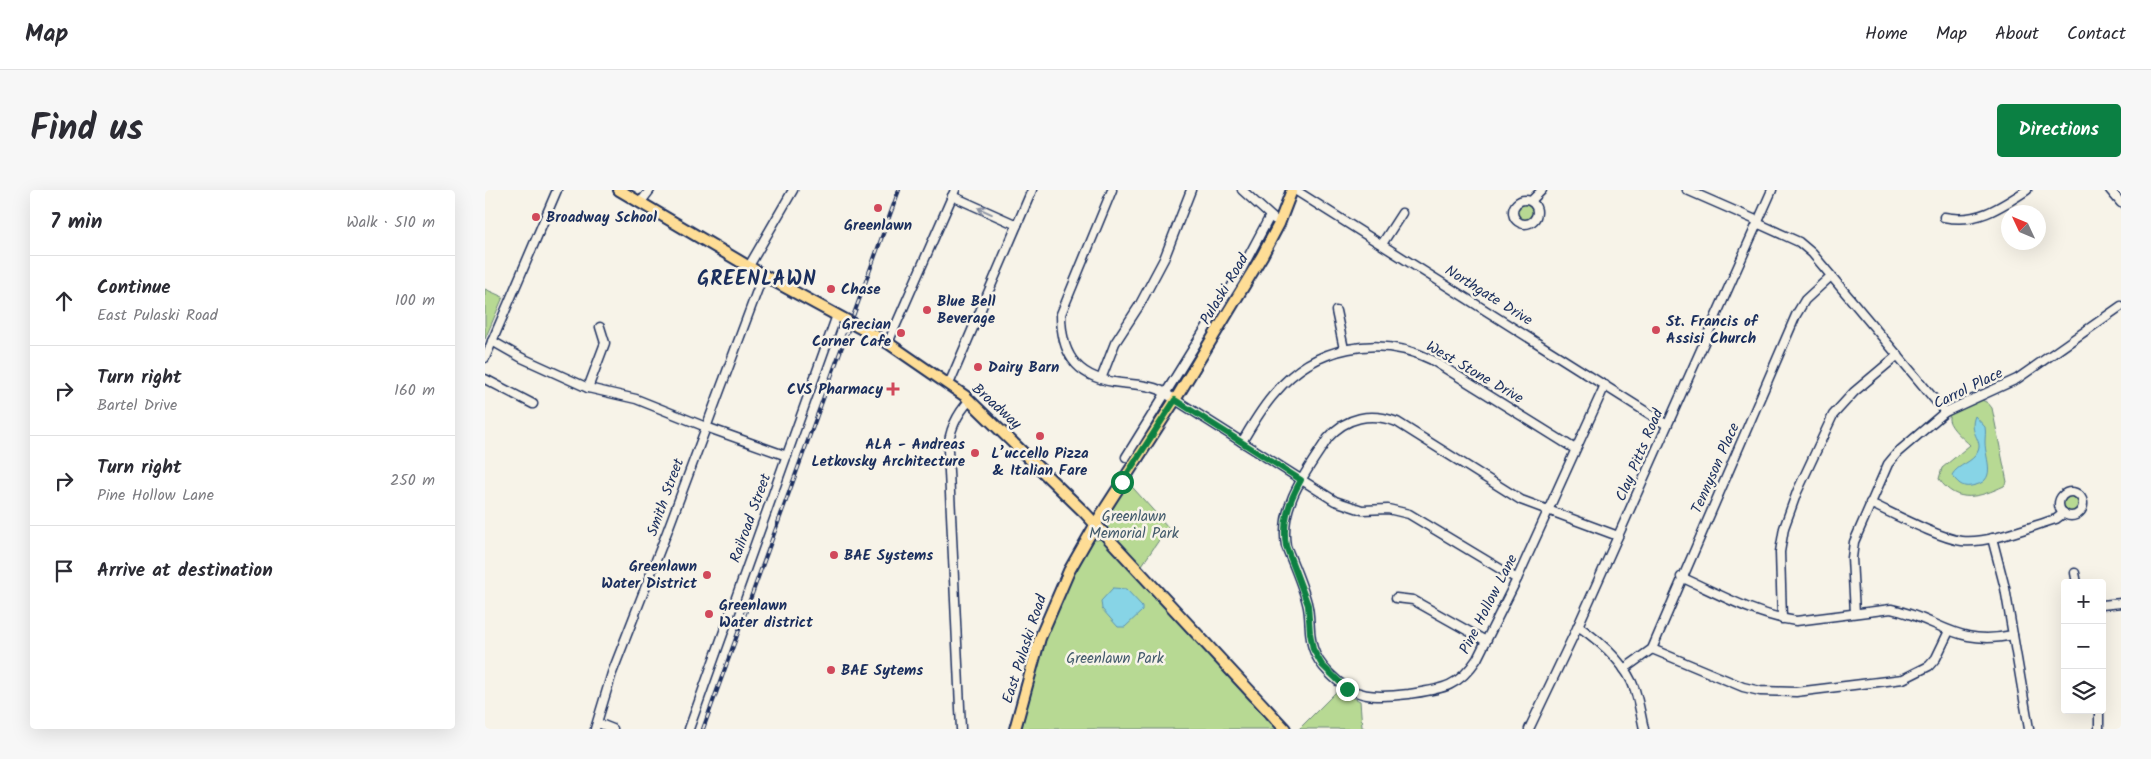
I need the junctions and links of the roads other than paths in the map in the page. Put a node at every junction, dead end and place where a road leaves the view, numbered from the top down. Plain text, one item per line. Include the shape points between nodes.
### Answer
1 (557, 190) edge
2 (619, 190) edge
3 (649, 190) edge
4 (793, 190) edge
5 (1032, 190) edge
6 (1113, 190) edge
7 (1191, 190) edge
8 (1242, 190) edge
9 (1294, 190) edge
10 (1542, 190) edge
11 (1687, 190) edge
12 (1772, 190) edge
13 (2027, 190) edge
14 (2110, 190) edge
15 (953, 193) edge
16 (1531, 201) dead end
17 (641, 203) junction
18 (2121, 203) edge
19 (1402, 213) dead end
20 (1271, 216) junction
21 (1944, 217) dead end
22 (1757, 222) junction
23 (1279, 224) junction
24 (1017, 225) junction
25 (1382, 244) junction
26 (749, 266) junction
27 (763, 275) junction
28 (1831, 276) junction
29 (2121, 306) edge
30 (1336, 311) dead end
31 (837, 315) junction
32 (600, 327) dead end
33 (492, 341) junction
34 (888, 343) junction
35 (1344, 350) junction
36 (1898, 355) junction
37 (485, 358) edge
38 (485, 379) edge
39 (1101, 379) junction
40 (949, 384) junction
41 (1605, 385) junction
42 (588, 388) junction
43 (1165, 393) junction
44 (969, 400) junction
45 (1175, 400) junction
46 (533, 404) dead end
47 (1945, 412) junction
48 (1667, 425) junction
49 (706, 427) junction
50 (1241, 442) junction
51 (1575, 449) junction
52 (787, 456) junction
53 (1126, 456) dead end
54 (1301, 480) junction
55 (1870, 503) junction
56 (1549, 511) junction
57 (2063, 514) dead end
58 (1095, 524) junction
59 (1618, 536) junction
60 (1992, 538) junction
61 (2075, 574) dead end
62 (1681, 577) junction
63 (2076, 579) edge
64 (1517, 580) junction
65 (1396, 598) dead end
66 (2121, 603) edge
67 (2106, 605) edge
68 (1855, 613) junction
69 (1782, 619) junction
70 (1578, 626) junction
71 (1949, 632) junction
72 (2013, 636) junction
73 (1486, 641) junction
74 (1652, 648) junction
75 (1623, 668) junction
76 (2099, 714) edge
77 (597, 726) edge
78 (613, 729) edge
79 (689, 729) edge
80 (961, 729) edge
81 (1015, 729) edge
82 (1285, 729) edge
83 (1529, 729) edge
84 (1643, 729) edge
85 (2029, 729) edge
86 (2099, 729) edge

1 - 33 street
2 - 17 main road, Broadway
3 - 17 street
4 - 26 street
5 - 24 street
6 - 39 street via 1061,314 1065,349 1075,363
7 - 39 street via 1164,259 1115,343
8 - 20 street
9 - 23 main road, Pulaski Road
9 - 25 street, Northgate Drive
10 - 16 street
11 - 22 street
12 - 22 street, Clay Pitts Road
13 - 21 street via 1983,216 1968,219
14 - 18 street
24 -> 15 street
15 - 34 street
17 - 26 main road, Broadway
19 - 25 street
20 - 23 street
20 - 43 street via 1238,276
22 - 28 street via 1799,242
22 - 48 street, Clay Pitts Road
23 - 45 main road, Pulaski Road
24 - 40 street
25 - 41 street, Northgate Drive
26 - 27 main road, Broadway
27 - 31 main road, Broadway
27 - 49 street, Smith Street
28 - 36 street
28 - 62 street, Tennyson Place via 1805,300 1796,315
29 - 47 street, Carrol Place via 2017,379
30 - 35 street
31 - 34 main road, Broadway
31 - 52 street, Railroad Street
32 - 42 street via 605,343
33 - 37 street
33 - 42 street
34 - 40 main road, Broadway
35 - 50 street, West Stone Drive via 1313,361 1286,381
35 - 51 street, West Stone Drive via 1385,346 1419,354
36 - 47 street
36 - 69 street via 1833,414 1797,492 1783,528 1780,552
38 - 46 street
39 - 43 street via 1144,384
40 - 44 main road, Broadway
41 - 48 street, Northgate Drive
41 - 51 street, Pine Hollow Lane
42 - 49 street via 636,399
43 - 45 street
43 - 53 street
44 - 58 main road, Broadway
44 - 80 street via 950,432 948,450
45 - 50 street
45 - 58 main road, East Pulaski Road
47 - 55 street, Carrol Place via 1888,464
48 - 59 street, Clay Pitts Road
49 - 52 street
49 - 77 street, Smith Street via 602,701
50 - 54 street
51 - 56 street, Pine Hollow Lane
52 - 79 street, Railroad Street
54 - 56 street, Pine Hollow Lane via 1335,429 1355,419 1384,417 1411,430 1521,500
54 - 64 street via 1349,507 1400,510 1409,514
54 - 73 street, Pine Hollow Lane via 1286,514 1286,546 1308,605 1313,649 1322,665 1340,684 1361,695 1375,697 1437,690 1461,680 1477,660
55 - 60 street via 1947,537 1962,541
55 - 68 street, Carrol Place via 1854,542
56 - 59 street, Pine Hollow Lane
56 - 64 street, Pine Hollow Lane
57 - 60 street
58 - 81 main road, East Pulaski Road via 1047,619
58 - 82 main road, Broadway
59 - 70 street, Clay Pitts Road
60 - 72 street
61 - 63 street
62 - 69 street via 1763,614
62 - 74 street, Tennyson Place
64 - 73 street, Pine Hollow Lane
65 - 73 street via 1413,600
66 - 67 street
68 - 69 street via 1796,621
68 - 71 street via 1891,608 1905,611
70 - 75 street via 1597,640
70 - 83 street, Clay Pitts Road
71 - 72 street via 1986,639
71 - 74 street via 1929,666 1903,679 1778,693 1736,684
72 - 85 street
74 - 75 street
75 - 84 street via 1635,688
76 - 86 street
77 - 78 street

